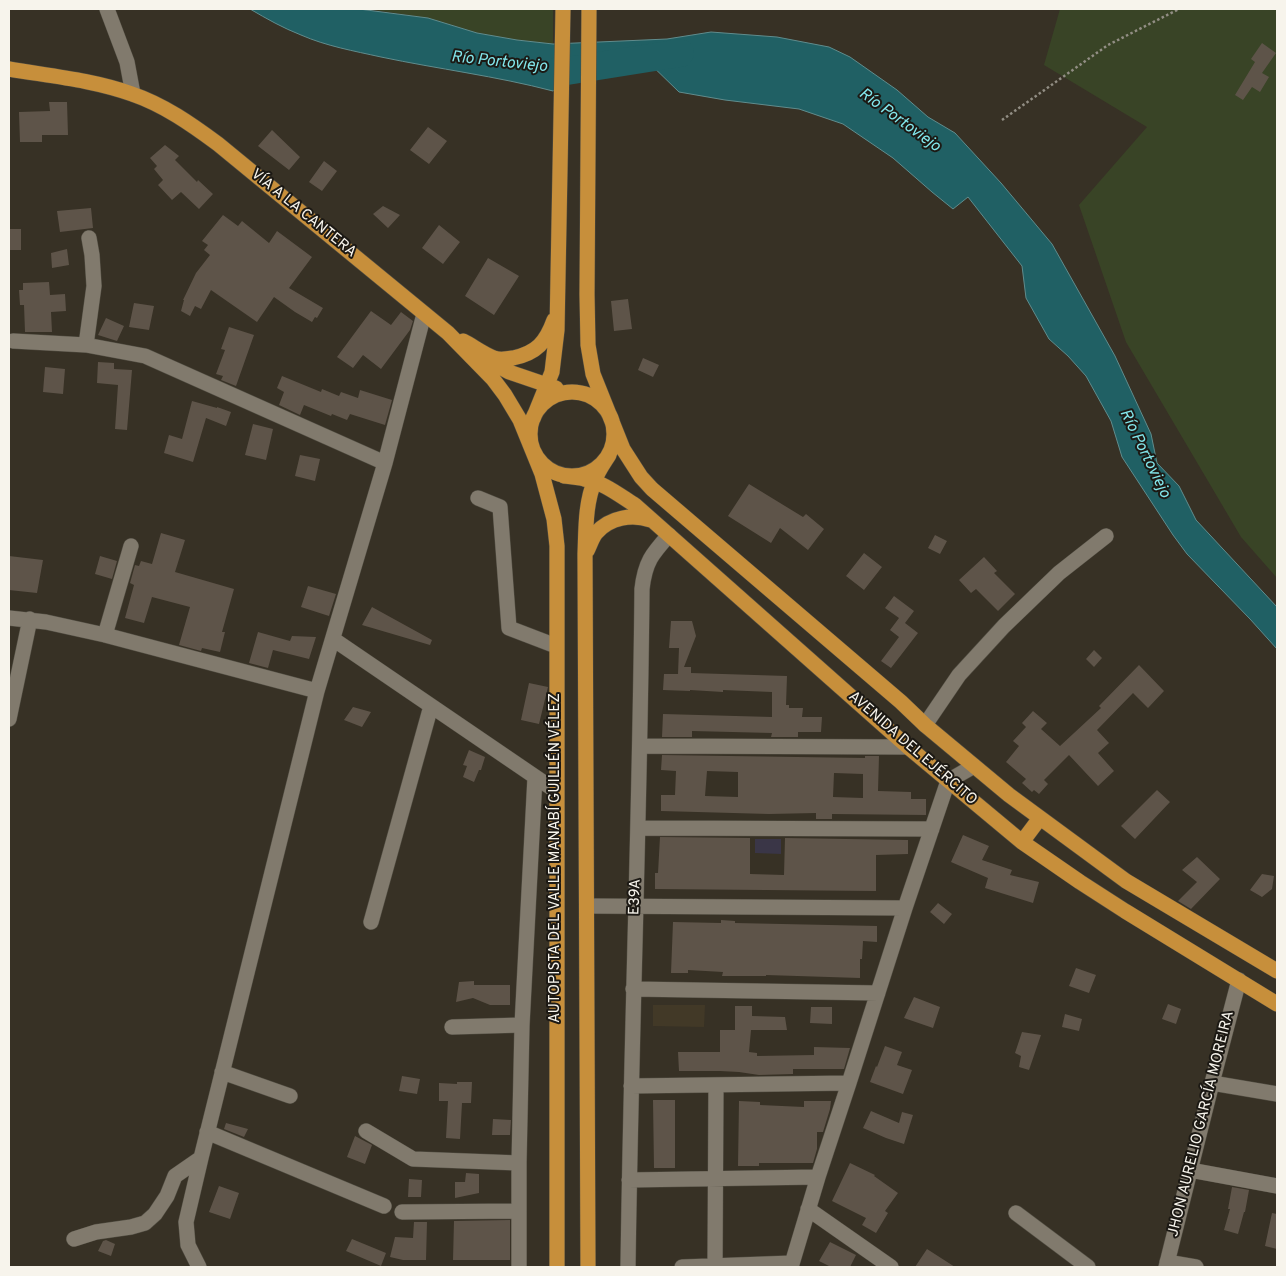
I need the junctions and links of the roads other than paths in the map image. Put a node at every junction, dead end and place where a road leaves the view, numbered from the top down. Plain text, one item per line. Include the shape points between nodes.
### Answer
1 (108, 9) edge
2 (563, 9) edge
3 (589, 9) edge
4 (9, 69) edge
5 (133, 94) junction
6 (89, 238) dead end
7 (558, 304) junction
8 (424, 314) junction
9 (448, 333) junction
10 (13, 341) dead end
11 (86, 345) junction
12 (547, 386) junction
13 (577, 392) junction
14 (532, 419) junction
15 (612, 420) junction
16 (533, 452) junction
17 (609, 455) junction
18 (385, 463) junction
19 (564, 476) junction
20 (594, 481) junction
21 (478, 498) dead end
22 (654, 522) junction
23 (670, 535) junction
24 (1106, 536) dead end
25 (131, 546) dead end
26 (585, 554) junction
27 (9, 618) edge
28 (30, 619) junction
29 (105, 635) junction
30 (333, 639) junction
31 (556, 646) junction
32 (317, 691) junction
33 (430, 706) junction
34 (9, 720) edge
35 (926, 725) junction
36 (640, 746) junction
37 (908, 746) junction
38 (974, 766) junction
39 (535, 777) junction
40 (948, 781) junction
41 (556, 791) junction
42 (1040, 818) junction
43 (638, 828) junction
44 (932, 829) junction
45 (1022, 842) junction
46 (587, 906) junction
47 (636, 906) junction
48 (905, 908) junction
49 (371, 922) dead end
50 (1277, 971) edge
51 (1239, 980) junction
52 (633, 989) junction
53 (878, 993) junction
54 (1277, 1004) edge
55 (522, 1026) junction
56 (452, 1027) dead end
57 (222, 1072) junction
58 (849, 1083) junction
59 (1212, 1083) junction
60 (716, 1085) junction
61 (631, 1086) junction
62 (1277, 1094) edge
63 (290, 1096) dead end
64 (366, 1131) dead end
65 (207, 1132) junction
66 (200, 1158) junction
67 (519, 1162) junction
68 (1190, 1170) junction
69 (818, 1177) junction
70 (716, 1178) junction
71 (630, 1180) junction
72 (1277, 1186) edge
73 (384, 1206) dead end
74 (808, 1209) junction
75 (518, 1211) junction
76 (402, 1212) dead end
77 (1016, 1213) dead end
78 (74, 1239) dead end
79 (1167, 1264) edge
80 (791, 1265) edge
81 (715, 1266) junction
82 (199, 1267) edge
83 (519, 1267) edge
84 (557, 1267) edge
85 (588, 1267) edge
86 (628, 1267) edge
87 (682, 1267) edge
88 (891, 1267) edge
89 (1088, 1267) edge
90 (1196, 1267) edge

1 - 5 street via 127,62
2 - 7 main road
3 - 15 main road via 588,345 593,374
4 - 5 main road, VÍA A LA CANTERA
5 - 8 main road, VÍA A LA CANTERA via 171,112 218,144
6 - 11 street via 94,286
7 - 9 main road via 550,333 542,344 520,356 495,358
7 - 12 main road via 556,350
8 - 9 main road, VÍA A LA CANTERA
8 - 18 street
9 - 12 main road via 494,364
9 - 16 main road, VÍA A LA CANTERA via 505,395
10 - 11 street
11 - 18 street via 145,356
12 - 13 main road
12 - 14 main road
13 - 14 main road via 550,398
13 - 15 main road via 598,401
14 - 16 main road via 530,441
15 - 17 main road via 614,438
15 - 35 main road, AVENIDA DEL EJÉRCITO via 623,449 652,489
16 - 19 main road via 540,463
16 - 31 main road, AUTOPISTA DEL VALLE MANABÍ GUILLÉN VÉLEZ via 554,519
17 - 19 main road via 585,475
17 - 20 main road, AUTOPISTA DEL VALLE MANABÍ GUILLÉN VÉLEZ
18 - 30 street
19 - 20 main road, AVENIDA DEL EJÉRCITO
20 - 22 main road, AVENIDA DEL EJÉRCITO via 635,505
20 - 26 main road, AUTOPISTA DEL VALLE MANABÍ GUILLÉN VÉLEZ via 588,504
21 - 31 street via 500,507 509,628
22 - 23 main road, AVENIDA DEL EJÉRCITO
22 - 26 main road via 633,517 612,521 596,534
23 - 36 street, E39A via 650,558 644,574
23 - 37 main road, AVENIDA DEL EJÉRCITO
24 - 35 street via 1059,573 1004,626 959,675
25 - 29 street
26 - 46 main road, AUTOPISTA DEL VALLE MANABÍ GUILLÉN VÉLEZ
27 - 28 street
28 - 29 street
28 - 34 street
29 - 32 street
30 - 32 street
30 - 33 street
31 - 41 main road, AUTOPISTA DEL VALLE MANABÍ GUILLÉN VÉLEZ
32 - 57 street
33 - 39 street
33 - 49 street
35 - 38 main road, AVENIDA DEL EJÉRCITO
36 - 37 street
36 - 43 street, E39A
37 - 40 main road, AVENIDA DEL EJÉRCITO
38 - 40 street
38 - 42 main road, AVENIDA DEL EJÉRCITO
39 - 41 street
39 - 55 street
40 - 44 street
40 - 45 main road, AVENIDA DEL EJÉRCITO
41 - 84 main road, AUTOPISTA DEL VALLE MANABÍ GUILLÉN VÉLEZ
42 - 45 main road
42 - 50 main road, AVENIDA DEL EJÉRCITO via 1126,881
43 - 44 street
43 - 47 street, E39A
44 - 48 street
45 - 51 main road, AVENIDA DEL EJÉRCITO via 1117,906
46 - 47 street
46 - 85 main road, AUTOPISTA DEL VALLE MANABÍ GUILLÉN VÉLEZ
47 - 48 street
47 - 52 street, E39A
48 - 53 street
51 - 54 main road, AVENIDA DEL EJÉRCITO
51 - 59 street, JHON AURELIO GARCÍA MOREIRA
52 - 53 street
52 - 61 street, E39A
53 - 58 street
55 - 56 street
55 - 67 street
57 - 63 street
57 - 65 street
58 - 60 street
58 - 69 street
59 - 62 street
59 - 68 street, JHON AURELIO GARCÍA MOREIRA
60 - 61 street
60 - 70 street
61 - 71 street, E39A
64 - 67 street via 413,1159
65 - 66 street
65 - 73 street
66 - 78 street via 175,1176 156,1214 145,1223
66 - 82 street via 186,1222 188,1245
67 - 75 street
68 - 72 street
68 - 79 street, JHON AURELIO GARCÍA MOREIRA
69 - 70 street
69 - 74 street
70 - 71 street
70 - 81 street
71 - 86 street, E39A
74 - 80 street
74 - 88 street
75 - 76 street
75 - 83 street
77 - 89 street
79 - 90 street
80 - 81 street
81 - 87 street

